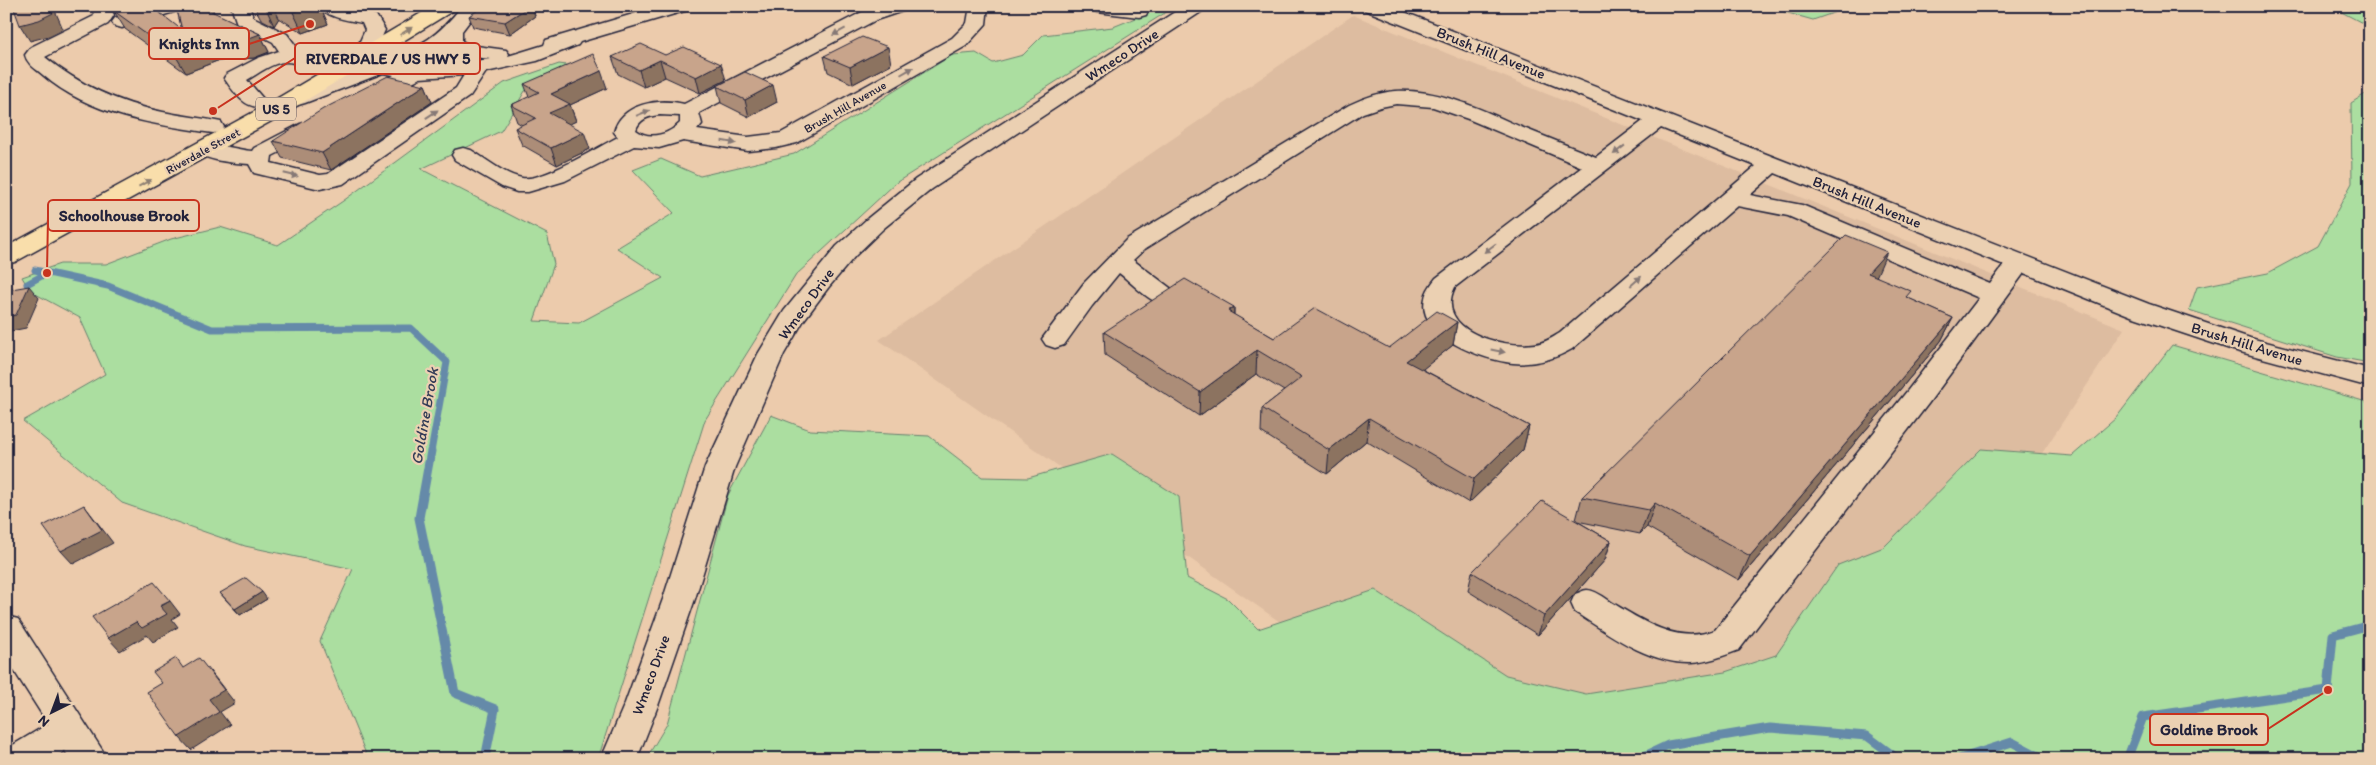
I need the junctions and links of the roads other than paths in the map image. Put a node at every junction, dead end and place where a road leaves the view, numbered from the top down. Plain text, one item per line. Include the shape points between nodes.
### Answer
1 (101, 6) edge
2 (170, 6) edge
3 (240, 6) edge
4 (328, 6) edge
5 (415, 6) edge
6 (472, 6) edge
7 (681, 6) edge
8 (900, 6) edge
9 (979, 6) edge
10 (1097, 6) edge
11 (1197, 6) edge
12 (1372, 6) edge
13 (1139, 11) dead end
14 (452, 15) edge
15 (111, 26) dead end
16 (174, 26) edge
17 (375, 30) junction
18 (571, 41) junction
19 (460, 49) junction
20 (292, 54) junction
21 (375, 61) junction
22 (320, 64) junction
23 (471, 69) junction
24 (418, 71) junction
25 (351, 106) edge
26 (263, 108) junction
27 (687, 112) junction
28 (327, 119) edge
29 (1658, 120) junction
30 (213, 127) junction
31 (681, 134) junction
32 (631, 139) junction
33 (206, 149) junction
34 (463, 155) dead end
35 (260, 159) junction
36 (1772, 164) junction
37 (1598, 166) junction
38 (1732, 198) junction
39 (6, 240) edge
40 (6, 257) edge
41 (1118, 260) junction
42 (2019, 263) junction
43 (1994, 295) junction
44 (1168, 299) edge
45 (1055, 339) dead end
46 (2370, 378) edge
47 (1587, 602) dead end
48 (6, 629) edge
49 (71, 729) junction
50 (21, 759) edge
51 (90, 759) edge
52 (619, 759) edge

1 - 30 street via 105,15 101,20 38,51 36,59 63,82 122,110 151,118
2 - 15 street
2 - 16 street
3 - 20 street via 244,20 280,38
4 - 17 street via 370,19
5 - 17 main road, Riverdale Street / US 5
6 - 14 street
7 - 18 street
8 -> 27 street via 869,16
31 -> 9 street, Brush Hill Avenue via 747,145 764,145 789,138 959,42 976,24
10 - 13 street
11 - 52 street, Wmeco Drive via 924,184 846,251 819,283 771,354 720,467 679,599
12 - 29 street, Brush Hill Avenue
14 - 19 street via 451,40
21 -> 14 main road, Riverdale Street / US 5
17 - 21 street via 366,46
17 - 22 main road, Riverdale Street / US 5
18 - 19 street via 500,54
18 - 23 street via 535,55
19 - 23 street
20 - 22 street
20 - 26 street via 265,62 234,78
21 - 24 street via 393,70
21 - 26 main road, Riverdale Street / US 5
22 - 26 main road, Riverdale Street / US 5
23 - 24 street
35 -> 23 street via 262,168 320,182 335,179 463,92
24 - 25 street
26 - 30 main road, Riverdale Street / US 5
26 - 33 main road, Riverdale Street / US 5
27 - 31 street via 692,124
32 -> 27 street via 625,127 641,113 662,108
28 - 35 street via 262,153
29 - 36 street, Brush Hill Avenue
29 -> 37 street
30 - 39 main road, Riverdale Street / US 5
31 - 32 street, Brush Hill Avenue via 653,142
32 - 34 street via 533,186 514,184
33 - 35 street
40 -> 33 main road, Riverdale Street / US 5
36 - 38 street
36 - 42 street, Brush Hill Avenue
37 -> 38 street via 1445,283 1437,298 1438,309 1453,331 1476,345 1504,352 1532,353 1557,347
37 - 41 street via 1447,104 1410,98 1380,100 1348,114 1136,244
38 - 43 street via 1794,210
41 - 44 street
41 - 45 street via 1088,293
42 - 43 street
42 - 46 street, Brush Hill Avenue via 2182,324
43 - 47 street via 1727,640 1706,649 1665,646 1639,635
48 - 49 street
49 - 50 street
49 - 51 street

